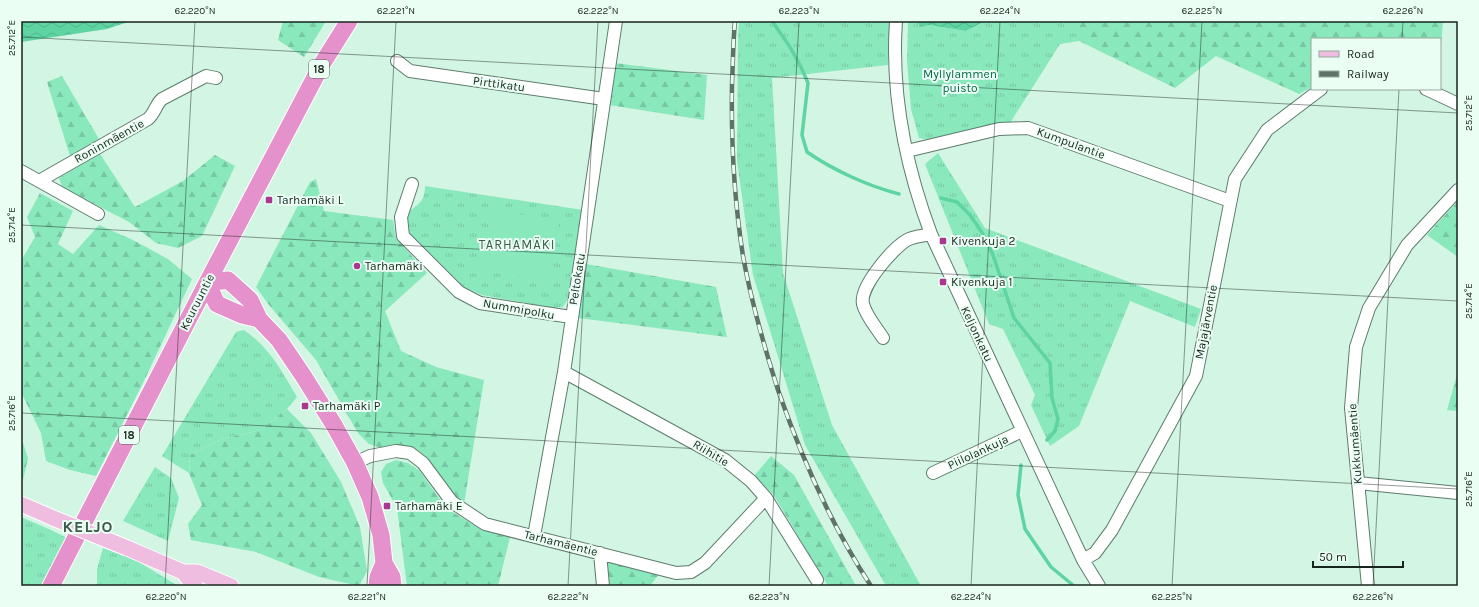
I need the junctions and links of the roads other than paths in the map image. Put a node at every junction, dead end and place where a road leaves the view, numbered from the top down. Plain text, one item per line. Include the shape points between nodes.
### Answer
1 (348, 21) edge
2 (616, 21) edge
3 (896, 21) edge
4 (397, 61) dead end
5 (216, 78) dead end
6 (1320, 90) edge
7 (1428, 90) edge
8 (604, 99) junction
9 (1458, 104) edge
10 (907, 151) junction
11 (21, 171) edge
12 (39, 181) junction
13 (412, 184) dead end
14 (1458, 190) edge
15 (1230, 201) junction
16 (98, 214) dead end
17 (931, 234) junction
18 (206, 283) junction
19 (571, 317) junction
20 (259, 319) junction
21 (883, 338) dead end
22 (564, 372) junction
23 (1022, 431) junction
24 (355, 463) junction
25 (933, 473) dead end
26 (1358, 483) junction
27 (1458, 493) edge
28 (766, 498) junction
29 (21, 504) edge
30 (534, 536) junction
31 (600, 553) junction
32 (1083, 560) junction
33 (384, 563) junction
34 (183, 572) junction
35 (817, 580) dead end
36 (51, 586) edge
37 (195, 586) edge
38 (231, 586) edge
39 (377, 586) edge
40 (393, 586) edge
41 (603, 586) edge
42 (1099, 586) edge
43 (1368, 586) edge

1 - 18 highway, Keuruuntie / 18 via 322,64
2 - 8 street, Peltokatu
3 - 10 street, Keljonkatu via 896,81
4 - 8 street, Pirttikatu via 410,71
5 - 12 street, Roninmäentie via 206,76 162,99 148,119
6 - 15 street, Majajärventie via 1267,130 1235,178
7 - 9 street
8 - 19 street, Peltokatu
10 - 15 street, Kumpulantie via 999,129 1028,128
10 - 17 street, Keljonkatu via 921,207
11 - 12 street
12 - 16 street
13 - 19 street, Nummipolku via 401,217 403,236 459,292 480,303
14 - 26 street, Kukkumäentie via 1407,245 1369,308 1356,348 1351,408
15 - 32 street, Majajärventie via 1196,376 1112,530 1095,553
17 - 21 street via 908,240 893,252 863,293 862,302
17 - 23 street, Keljonkatu
18 - 20 highway via 217,304
18 - 20 highway via 228,280 250,300
18 - 36 highway, Keuruuntie / 18
19 - 22 street, Peltokatu
20 - 24 highway via 279,340 304,377
22 - 28 street, Riihitie via 725,460 751,481
22 - 30 street, Peltokatu
23 - 25 street, Piilolankuja
23 - 32 street, Keljonkatu
24 - 30 street, Tarhamäentie via 370,456 396,451 410,453 423,462 452,502 478,520
24 - 33 highway via 377,520
26 - 27 street
26 - 43 street, Kukkumäentie
28 - 31 street, Tarhamäentie via 705,564 691,572 676,573
28 - 35 street, Riihitie
29 - 34 main road, bridge
30 - 31 street, Tarhamäentie
31 - 41 street
32 - 42 street, Keljonkatu
33 - 39 highway
33 - 40 highway via 392,577
34 - 37 main road
34 - 38 main road via 197,572

